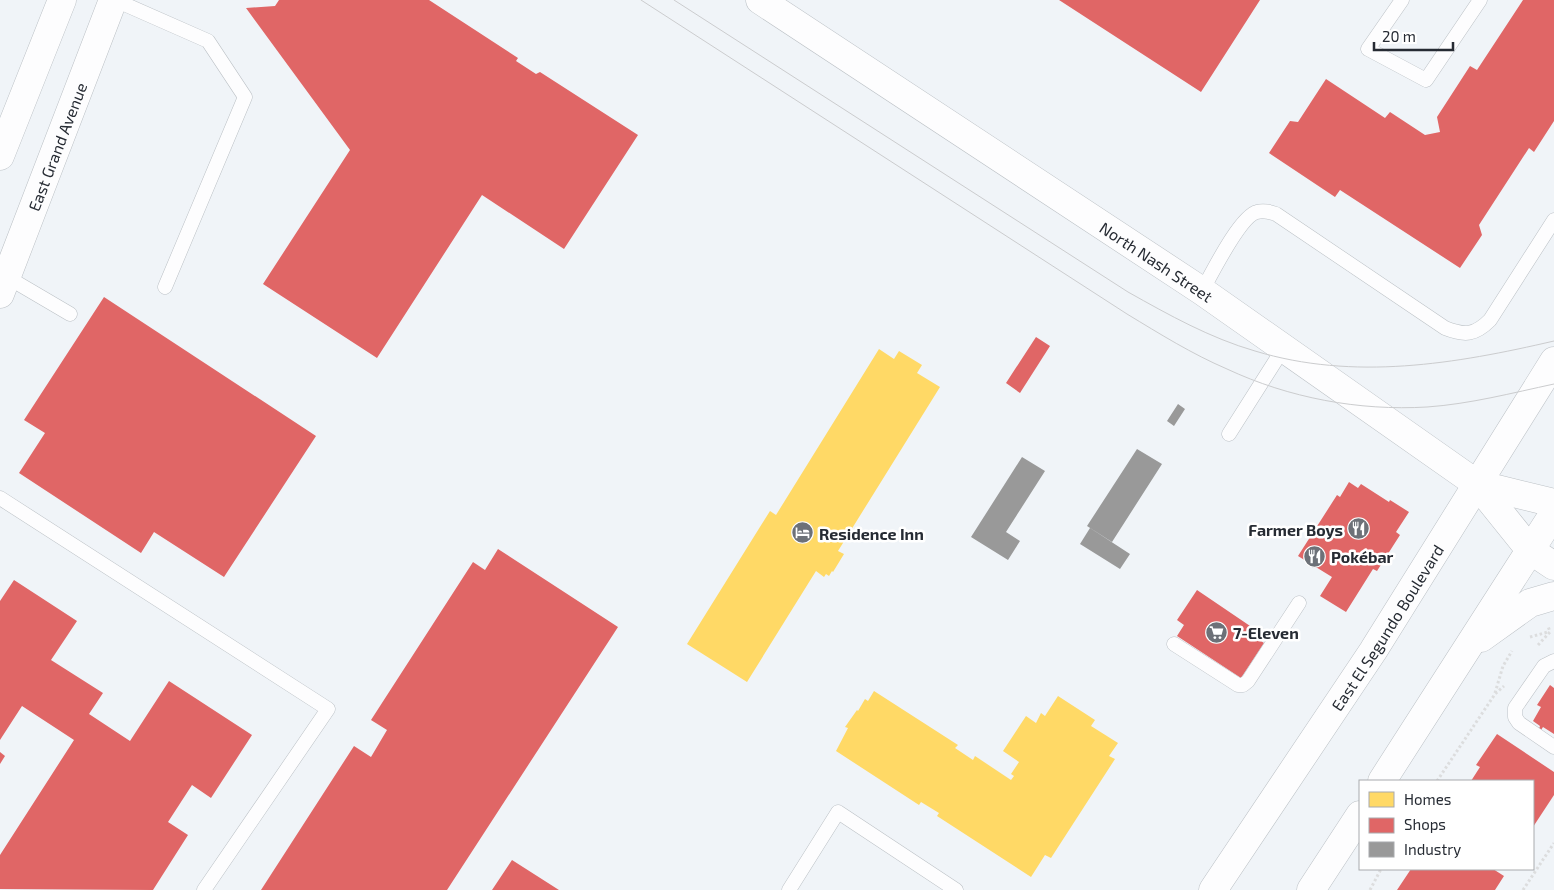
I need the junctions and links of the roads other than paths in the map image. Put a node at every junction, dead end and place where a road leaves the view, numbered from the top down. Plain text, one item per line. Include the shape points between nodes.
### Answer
1 (62, 0) edge
2 (114, 0) edge
3 (760, 0) edge
4 (1402, 0) edge
5 (1480, 0) edge
6 (0, 156) edge
7 (1554, 220) edge
8 (10, 241) edge
9 (4, 285) edge
10 (165, 287) dead end
11 (1202, 292) junction
12 (70, 314) dead end
13 (1284, 349) junction
14 (1554, 361) edge
15 (1229, 434) dead end
16 (1477, 484) junction
17 (0, 498) edge
18 (1554, 503) edge
19 (1554, 513) edge
20 (1530, 550) junction
21 (1554, 566) edge
22 (1554, 596) edge
23 (1299, 604) dead end
24 (1174, 644) dead end
25 (1468, 647) junction
26 (1554, 661) edge
27 (1554, 747) edge
28 (1383, 780) edge
29 (1359, 817) edge
30 (204, 890) edge
31 (789, 890) edge
32 (956, 890) edge
33 (1213, 890) edge
34 (1311, 890) edge

1 - 6 street
2 - 8 street, East Grand Avenue
2 - 10 lane via 208,41 245,96
3 - 11 street, North Nash Street
4 - 5 lane via 1368,49 1426,80
7 - 11 lane via 1490,320 1480,330 1468,334 1445,328 1267,211 1255,212 1244,221
8 - 9 street, East Grand Avenue
9 - 12 lane
11 - 13 street, North Nash Street
13 - 15 lane
13 - 16 street, North Nash Street
14 - 16 street, East El Segundo Boulevard
16 - 18 street
16 - 20 street, North Nash Street
16 - 33 street, East El Segundo Boulevard via 1373,651
17 - 30 lane via 328,709
19 - 20 street
20 - 21 street, North Nash Street
20 - 25 street
22 - 25 street via 1530,603
23 - 24 lane via 1243,685 1238,685
25 - 28 street
26 - 27 lane via 1544,666 1515,708 1514,717 1519,724
29 - 34 street
31 - 32 lane via 838,812

